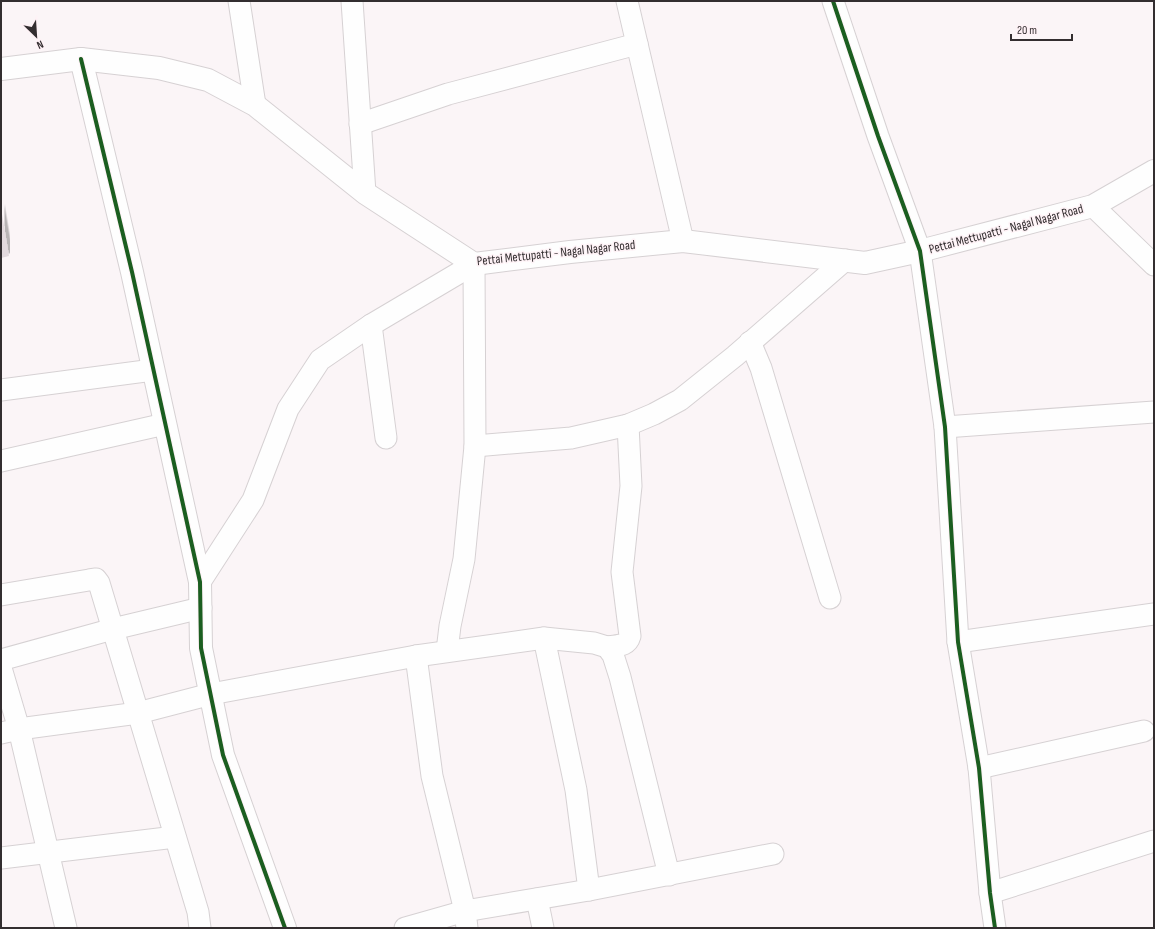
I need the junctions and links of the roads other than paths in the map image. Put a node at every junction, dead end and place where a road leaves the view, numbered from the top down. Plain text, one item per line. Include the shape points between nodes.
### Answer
1 (239, 1) edge
2 (352, 1) edge
3 (627, 1) edge
4 (834, 1) edge
5 (637, 44) junction
6 (81, 60) junction
7 (1, 69) edge
8 (255, 105) junction
9 (360, 124) junction
10 (1154, 171) edge
11 (365, 193) junction
12 (1093, 206) junction
13 (683, 241) junction
14 (920, 251) junction
15 (845, 260) junction
16 (474, 264) junction
17 (1154, 265) edge
18 (371, 325) junction
19 (750, 342) junction
20 (153, 370) junction
21 (1, 390) edge
22 (1154, 412) edge
23 (165, 424) junction
24 (628, 425) junction
25 (945, 427) junction
26 (386, 438) dead end
27 (475, 446) junction
28 (1, 460) edge
29 (200, 582) junction
30 (1, 595) edge
31 (830, 598) dead end
32 (201, 608) junction
33 (1154, 614) edge
34 (113, 629) junction
35 (544, 638) junction
36 (958, 642) junction
37 (607, 647) junction
38 (447, 651) junction
39 (416, 656) junction
40 (1, 660) edge
41 (1, 668) edge
42 (211, 694) junction
43 (138, 713) junction
44 (10, 731) edge
45 (1144, 731) dead end
46 (979, 768) junction
47 (175, 837) junction
48 (1154, 841) edge
49 (49, 852) junction
50 (773, 854) dead end
51 (1, 858) edge
52 (669, 874) junction
53 (589, 890) junction
54 (990, 892) junction
55 (537, 898) junction
56 (466, 920) edge
57 (66, 928) edge
58 (200, 928) edge
59 (285, 928) edge
60 (405, 928) edge
61 (543, 928) edge
62 (995, 928) edge

1 - 8 street
2 - 9 street
3 - 5 street
4 - 14 street via 878,136
5 - 9 street via 448,94
5 - 13 street
6 - 7 main road, Pettai Mettupatti - Nagal Nagar Road
6 - 8 main road, Pettai Mettupatti - Nagal Nagar Road via 158,68 208,80
6 - 20 main road
8 - 11 main road, Pettai Mettupatti - Nagal Nagar Road
9 - 11 street
10 - 12 main road, Pettai Mettupatti - Nagal Nagar Road
11 - 16 main road, Pettai Mettupatti - Nagal Nagar Road
12 - 14 main road, Pettai Mettupatti - Nagal Nagar Road
12 - 17 street
13 - 15 main road, Pettai Mettupatti - Nagal Nagar Road
13 - 16 main road, Pettai Mettupatti - Nagal Nagar Road
14 - 15 main road, Pettai Mettupatti - Nagal Nagar Road via 865,263
14 - 25 street
15 - 19 street
16 - 18 street
16 - 27 street
18 - 26 street
18 - 29 street via 320,360 288,409 252,500
19 - 24 street via 680,400
19 - 31 street via 761,368
20 - 21 street
20 - 23 main road
22 - 25 street
23 - 28 street
23 - 29 main road
24 - 27 street via 571,438
24 - 37 street via 631,486 622,572 630,636 624,645
25 - 36 street
27 - 38 street via 464,559
29 - 32 main road
30 - 34 street via 96,579
32 - 34 street
32 - 42 main road via 201,648
33 - 36 street
34 - 40 street
34 - 43 street
35 - 37 street via 594,643
35 - 38 street
35 - 53 street via 576,790
36 - 46 street
37 - 52 street via 613,654 620,677
38 - 39 street
39 - 42 street
39 - 56 street via 432,776
41 - 44 street
42 - 43 street
42 - 59 main road via 223,755
43 - 44 street
43 - 47 street
44 - 49 street
45 - 46 street
46 - 54 street
47 - 49 street
47 - 58 street via 198,912
48 - 54 street
49 - 51 street
49 - 57 street
50 - 52 street
52 - 53 street
53 - 55 street
54 - 62 street
55 - 56 street
55 - 61 street
56 - 60 street

